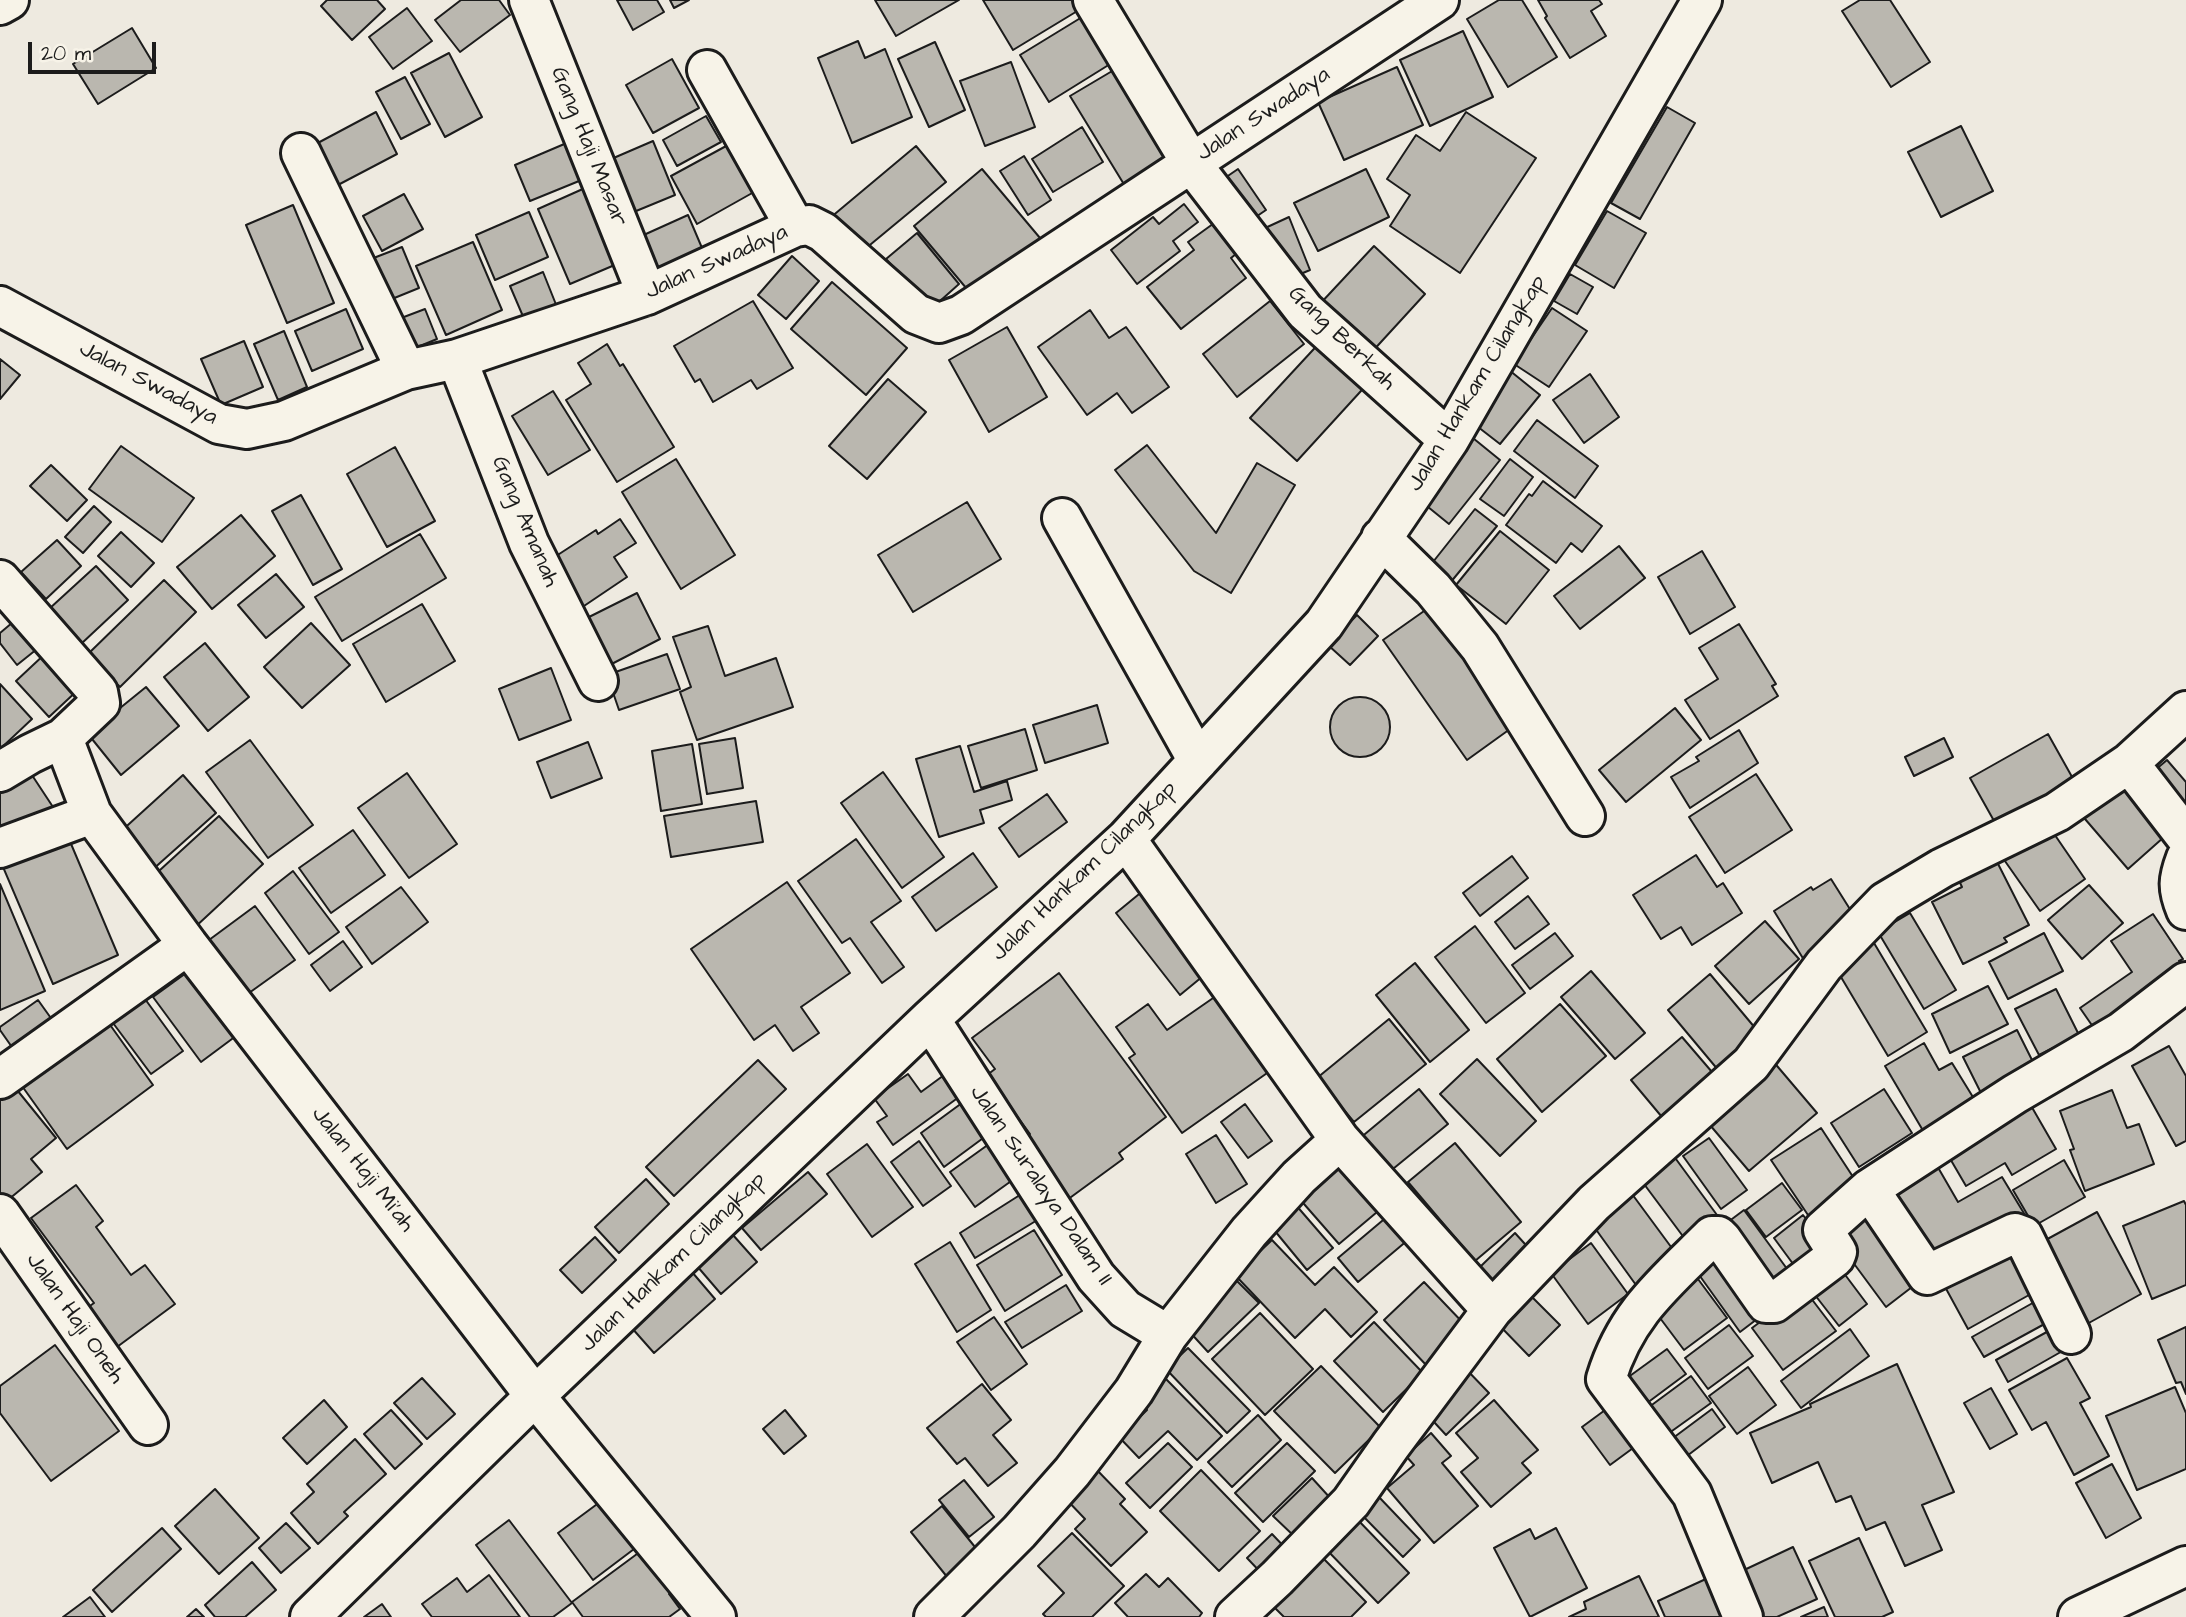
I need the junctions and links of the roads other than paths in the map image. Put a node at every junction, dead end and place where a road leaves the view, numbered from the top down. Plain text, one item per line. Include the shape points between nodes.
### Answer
1 (9, 0) edge
2 (528, 0) edge
3 (1093, 0) edge
4 (1439, 0) edge
5 (1702, 0) edge
6 (0, 5) edge
7 (707, 70) dead end
8 (301, 153) dead end
9 (1191, 163) junction
10 (795, 227) junction
11 (647, 295) junction
12 (0, 306) edge
13 (457, 359) junction
14 (406, 370) junction
15 (1449, 440) junction
16 (1062, 517) dead end
17 (1381, 538) junction
18 (0, 579) edge
19 (598, 681) dead end
20 (2186, 711) edge
21 (63, 738) junction
22 (1198, 761) junction
23 (2129, 763) junction
24 (0, 772) edge
25 (92, 814) junction
26 (1586, 816) dead end
27 (2186, 837) edge
28 (1126, 839) junction
29 (0, 848) edge
30 (2186, 858) edge
31 (2186, 910) edge
32 (188, 945) junction
33 (2186, 982) edge
34 (930, 1019) junction
35 (0, 1079) edge
36 (1340, 1140) junction
37 (1869, 1189) junction
38 (0, 1214) edge
39 (1492, 1310) junction
40 (2071, 1334) dead end
41 (1168, 1335) junction
42 (535, 1396) junction
43 (148, 1425) dead end
44 (2186, 1566) edge
45 (715, 1616) edge
46 (310, 1617) edge
47 (934, 1617) edge
48 (1235, 1617) edge
49 (1744, 1617) edge
50 (2078, 1617) edge

1 - 6 street
2 - 11 street, Gang Haji Masar
3 - 9 street, Gang Berkah
4 - 9 street, Jalan Swadaya
5 - 15 street, Jalan Hankam Cilangkap
7 - 10 street
8 - 14 street
9 - 10 street, Jalan Swadaya via 961,316 939,323 916,314 823,232 808,225
9 - 15 street, Gang Berkah via 1305,311
10 - 11 street, Jalan Swadaya
11 - 13 street, Jalan Swadaya
12 - 14 street, Jalan Swadaya via 219,424 247,429 284,421
13 - 14 street, Jalan Swadaya
13 - 19 street, Gang Amanah via 529,543
15 - 17 street, Jalan Hankam Cilangkap
16 - 22 street
17 - 22 street, Jalan Hankam Cilangkap via 1324,624
17 - 26 street via 1433,589 1480,647
18 - 21 street via 100,697
20 - 23 street
21 - 24 street
21 - 25 street, Jalan Haji Mi'ah
22 - 28 street, Jalan Hankam Cilangkap
23 - 27 street
23 - 39 street via 2057,812 1942,868 1885,902 1824,965 1751,1064 1594,1203
25 - 29 street
25 - 32 street, Jalan Haji Mi'ah
28 - 34 street, Jalan Hankam Cilangkap
28 - 36 street
30 - 31 street via 2178,879
32 - 35 street
32 - 42 street, Jalan Haji Mi'ah
33 - 37 street via 2121,1032
34 - 41 street, Jalan Suralaya Dalam II via 1096,1277 1125,1308
34 - 42 street, Jalan Hankam Cilangkap
36 - 39 street
36 - 41 street via 1249,1231
37 - 40 street via 1927,1275 2015,1233 2023,1236
37 - 49 street via 1823,1230 1837,1252 1835,1257 1774,1303 1766,1303 1722,1240 1712,1236 1646,1302 1615,1353 1606,1379 1692,1494
38 - 43 street, Jalan Haji Oneh
39 - 48 street via 1352,1502
41 - 47 street via 1135,1391 1072,1472
42 - 45 street, Jalan Haji Mi'ah
42 - 46 street, Jalan Hankam Cilangkap
44 - 50 street

